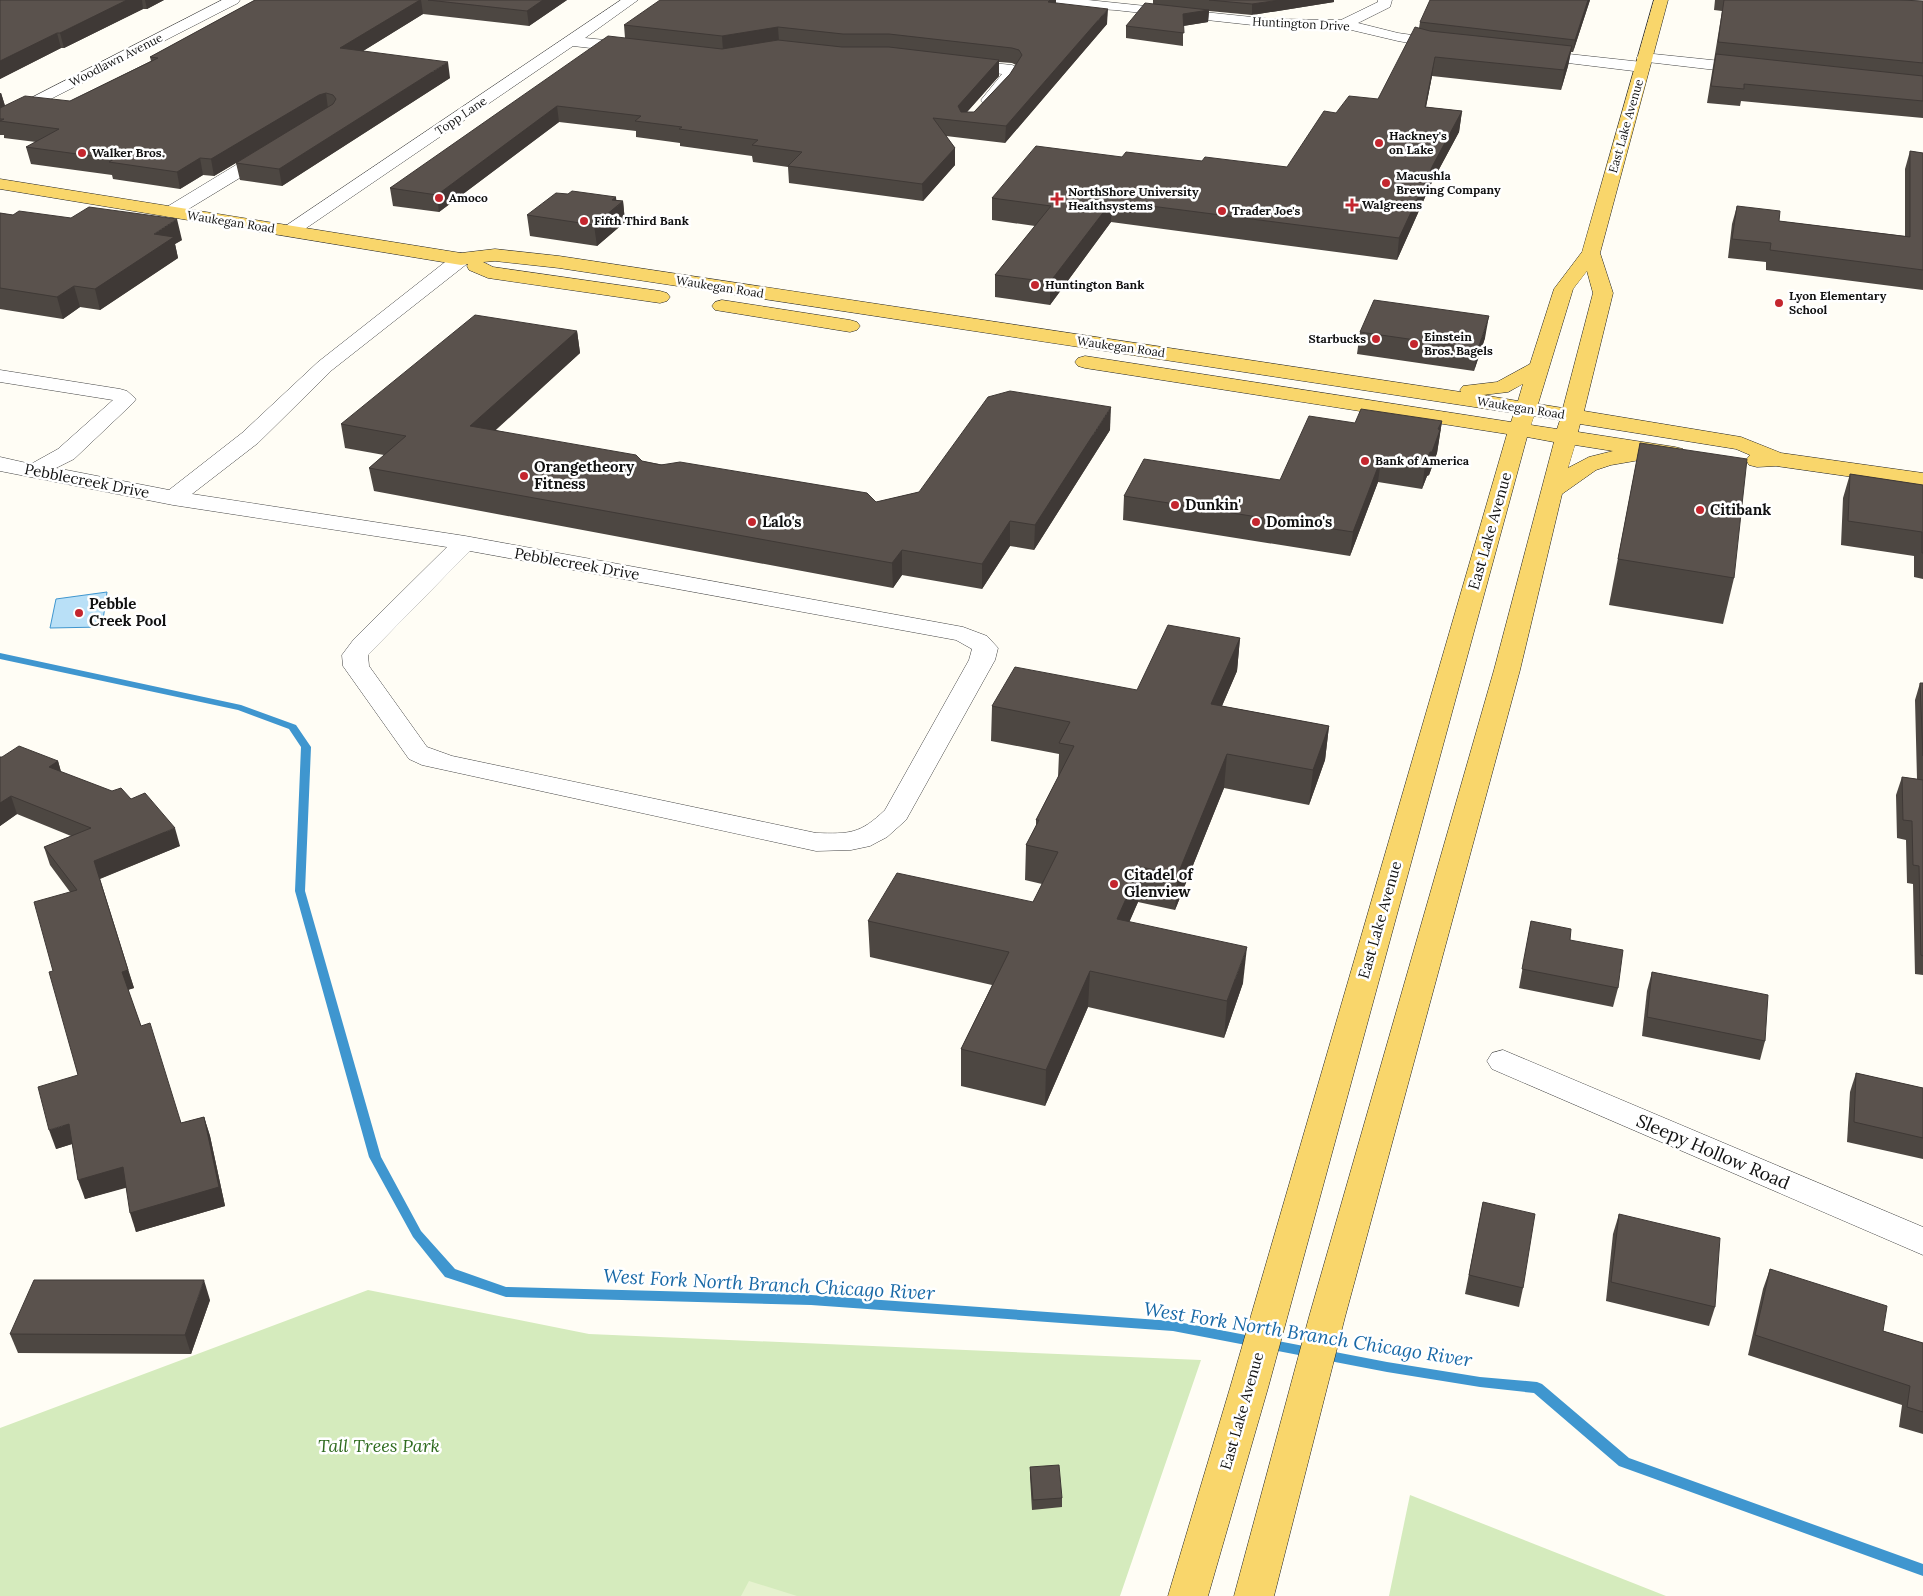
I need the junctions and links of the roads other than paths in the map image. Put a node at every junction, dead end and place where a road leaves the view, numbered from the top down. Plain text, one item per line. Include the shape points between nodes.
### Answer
1 (233, 0) edge
2 (631, 0) edge
3 (1017, 0) edge
4 (1385, 0) edge
5 (1661, 0) edge
6 (1116, 3) edge
7 (1343, 24) junction
8 (572, 41) junction
9 (1465, 47) edge
10 (648, 49) edge
11 (1521, 54) edge
12 (946, 62) edge
13 (1643, 63) junction
14 (1761, 70) edge
15 (979, 111) edge
16 (0, 120) edge
17 (288, 141) edge
18 (0, 184) edge
19 (171, 212) junction
20 (290, 231) junction
21 (1591, 253) junction
22 (461, 259) junction
23 (679, 300) dead end
24 (708, 304) dead end
25 (873, 330) dead end
26 (1070, 359) dead end
27 (1538, 368) junction
28 (0, 376) edge
29 (1581, 383) junction
30 (1422, 392) junction
31 (1410, 412) junction
32 (1522, 419) junction
33 (1569, 426) junction
34 (1670, 442) junction
35 (1698, 457) edge
36 (1776, 459) junction
37 (1727, 462) edge
38 (1508, 464) junction
39 (4, 468) edge
40 (34, 470) junction
41 (1923, 480) edge
42 (1551, 491) junction
43 (174, 498) junction
44 (465, 543) junction
45 (1503, 1060) dead end
46 (1923, 1242) edge
47 (1188, 1596) edge
48 (1254, 1596) edge

1 - 16 street, Woodlawn Avenue
2 - 8 street, Topp Lane
3 - 6 street, Huntington Drive
4 - 7 street via 1385,4
5 - 13 main road, East Lake Avenue
6 - 7 street, Huntington Drive via 1272,24
7 - 9 street, Huntington Drive
8 - 10 street
8 - 20 street, Topp Lane
11 - 13 street
12 - 15 street via 1012,70
13 - 14 street
13 - 21 main road, East Lake Avenue
17 - 19 street
18 - 19 main road, Waukegan Road
19 - 20 main road, Waukegan Road
20 - 22 main road, Waukegan Road
21 - 27 main road, East Lake Avenue via 1564,289
21 - 29 main road via 1603,293
22 - 23 main road, Waukegan Road via 488,272
22 - 30 main road, Waukegan Road via 495,255 560,262
22 - 43 street via 325,366 250,438
24 - 25 main road, Waukegan Road
26 - 31 main road, Waukegan Road
27 - 30 main road via 1501,388
27 - 32 main road, East Lake Avenue
28 - 40 street via 120,395 126,399 66,454
29 - 33 main road
29 - 34 main road via 1598,400
30 - 32 main road, Waukegan Road
31 - 32 main road, Waukegan Road
31 - 38 main road via 1478,434 1487,439
32 - 33 main road, Waukegan Road
32 - 38 main road, East Lake Avenue
33 - 34 main road, Waukegan Road
33 - 42 main road
34 - 35 main road, Waukegan Road
34 - 36 main road, Waukegan Road via 1741,443
34 - 42 main road via 1591,463
36 - 37 main road, Waukegan Road
36 - 41 main road, Waukegan Road
38 - 47 main road, East Lake Avenue
39 - 40 street, Pebblecreek Drive
40 - 43 street, Pebblecreek Drive
42 - 48 main road via 1504,679 1326,1317
43 - 44 street, Pebblecreek Drive
44 - 44 street, Pebblecreek Drive via 355,655 356,666 418,753 452,764 816,842 849,843 867,838 881,830 896,814 982,660 985,648 963,634
45 - 46 street, Sleepy Hollow Road

